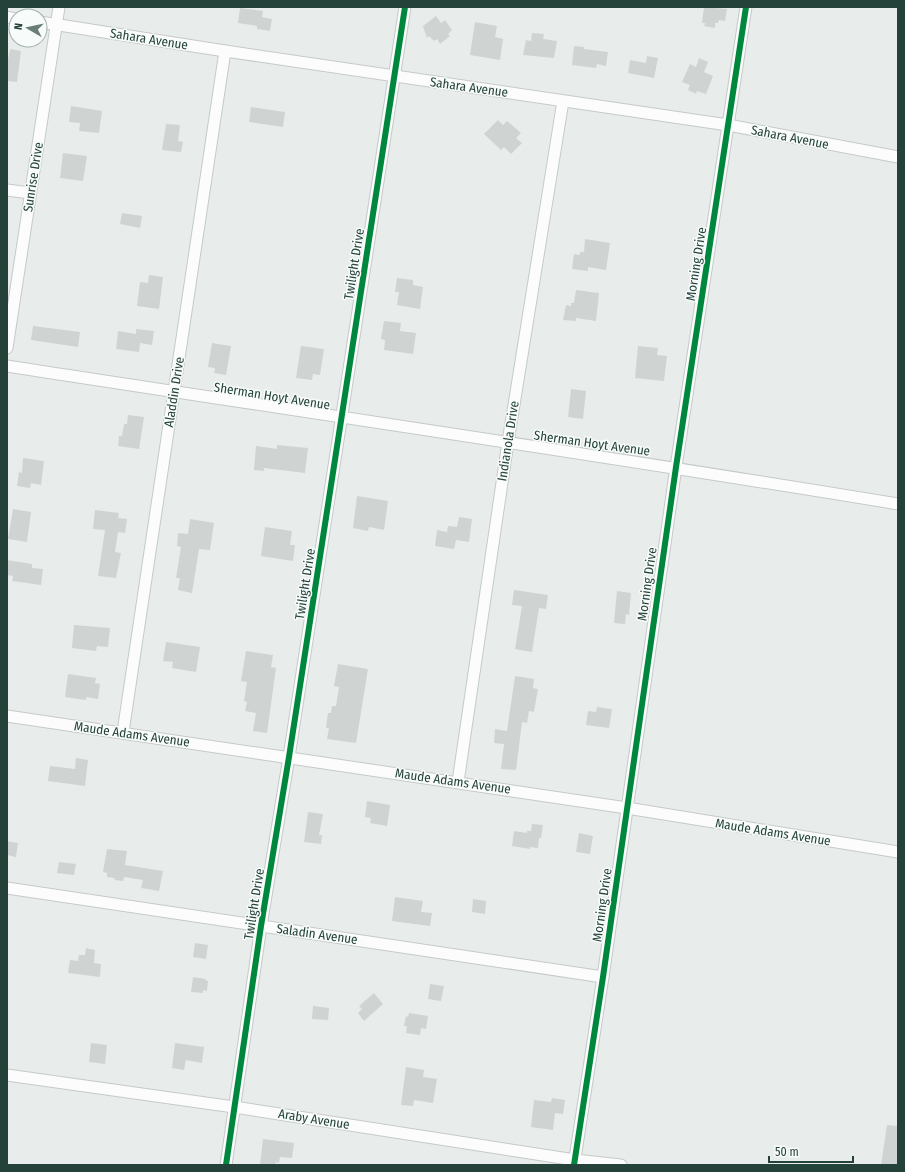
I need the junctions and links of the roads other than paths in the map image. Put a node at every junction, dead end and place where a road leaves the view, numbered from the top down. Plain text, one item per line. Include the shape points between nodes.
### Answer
1 (59, 7) edge
2 (404, 7) edge
3 (746, 7) edge
4 (48, 23) edge
5 (57, 25) junction
6 (226, 51) junction
7 (395, 76) junction
8 (562, 101) junction
9 (728, 125) junction
10 (898, 157) edge
11 (7, 190) edge
12 (30, 193) junction
13 (7, 348) edge
14 (7, 366) edge
15 (174, 392) junction
16 (342, 418) junction
17 (508, 442) junction
18 (676, 467) junction
19 (898, 504) edge
20 (7, 716) edge
21 (123, 732) junction
22 (289, 757) junction
23 (458, 782) junction
24 (627, 808) junction
25 (898, 852) edge
26 (7, 888) edge
27 (261, 926) junction
28 (603, 977) junction
29 (7, 1075) edge
30 (234, 1107) junction
31 (575, 1162) edge
32 (226, 1165) edge
33 (620, 1165) edge

1 - 5 street, Sunrise Drive
2 - 7 street, Twilight Drive
3 - 9 street, Morning Drive
4 - 5 street, Sahara Avenue
5 - 6 street, Sahara Avenue
5 - 12 street, Sunrise Drive
6 - 7 street, Sahara Avenue
6 - 15 street, Aladdin Drive
7 - 8 street, Sahara Avenue
7 - 16 street, Twilight Drive
8 - 9 street, Sahara Avenue
8 - 17 street, Indianola Drive
9 - 10 street, Sahara Avenue
9 - 18 street, Morning Drive
11 - 12 street
12 - 13 street, Sunrise Drive
14 - 15 street, Sherman Hoyt Avenue
15 - 16 street, Sherman Hoyt Avenue
15 - 21 street, Aladdin Drive
16 - 17 street, Sherman Hoyt Avenue
16 - 22 street, Twilight Drive
17 - 18 street, Sherman Hoyt Avenue
17 - 23 street, Indianola Drive
18 - 19 street, Sherman Hoyt Avenue
18 - 24 street, Morning Drive
20 - 21 street, Maude Adams Avenue
21 - 22 street, Maude Adams Avenue
22 - 23 street, Maude Adams Avenue
22 - 27 street, Twilight Drive
23 - 24 street, Maude Adams Avenue
24 - 25 street, Maude Adams Avenue
24 - 28 street, Morning Drive
26 - 27 street, Saladin Avenue
27 - 28 street, Saladin Avenue
27 - 30 street, Twilight Drive
28 - 31 street, Morning Drive
29 - 30 street, Araby Avenue
30 - 31 street, Araby Avenue
30 - 32 street, Twilight Drive
31 - 33 street, Araby Avenue

